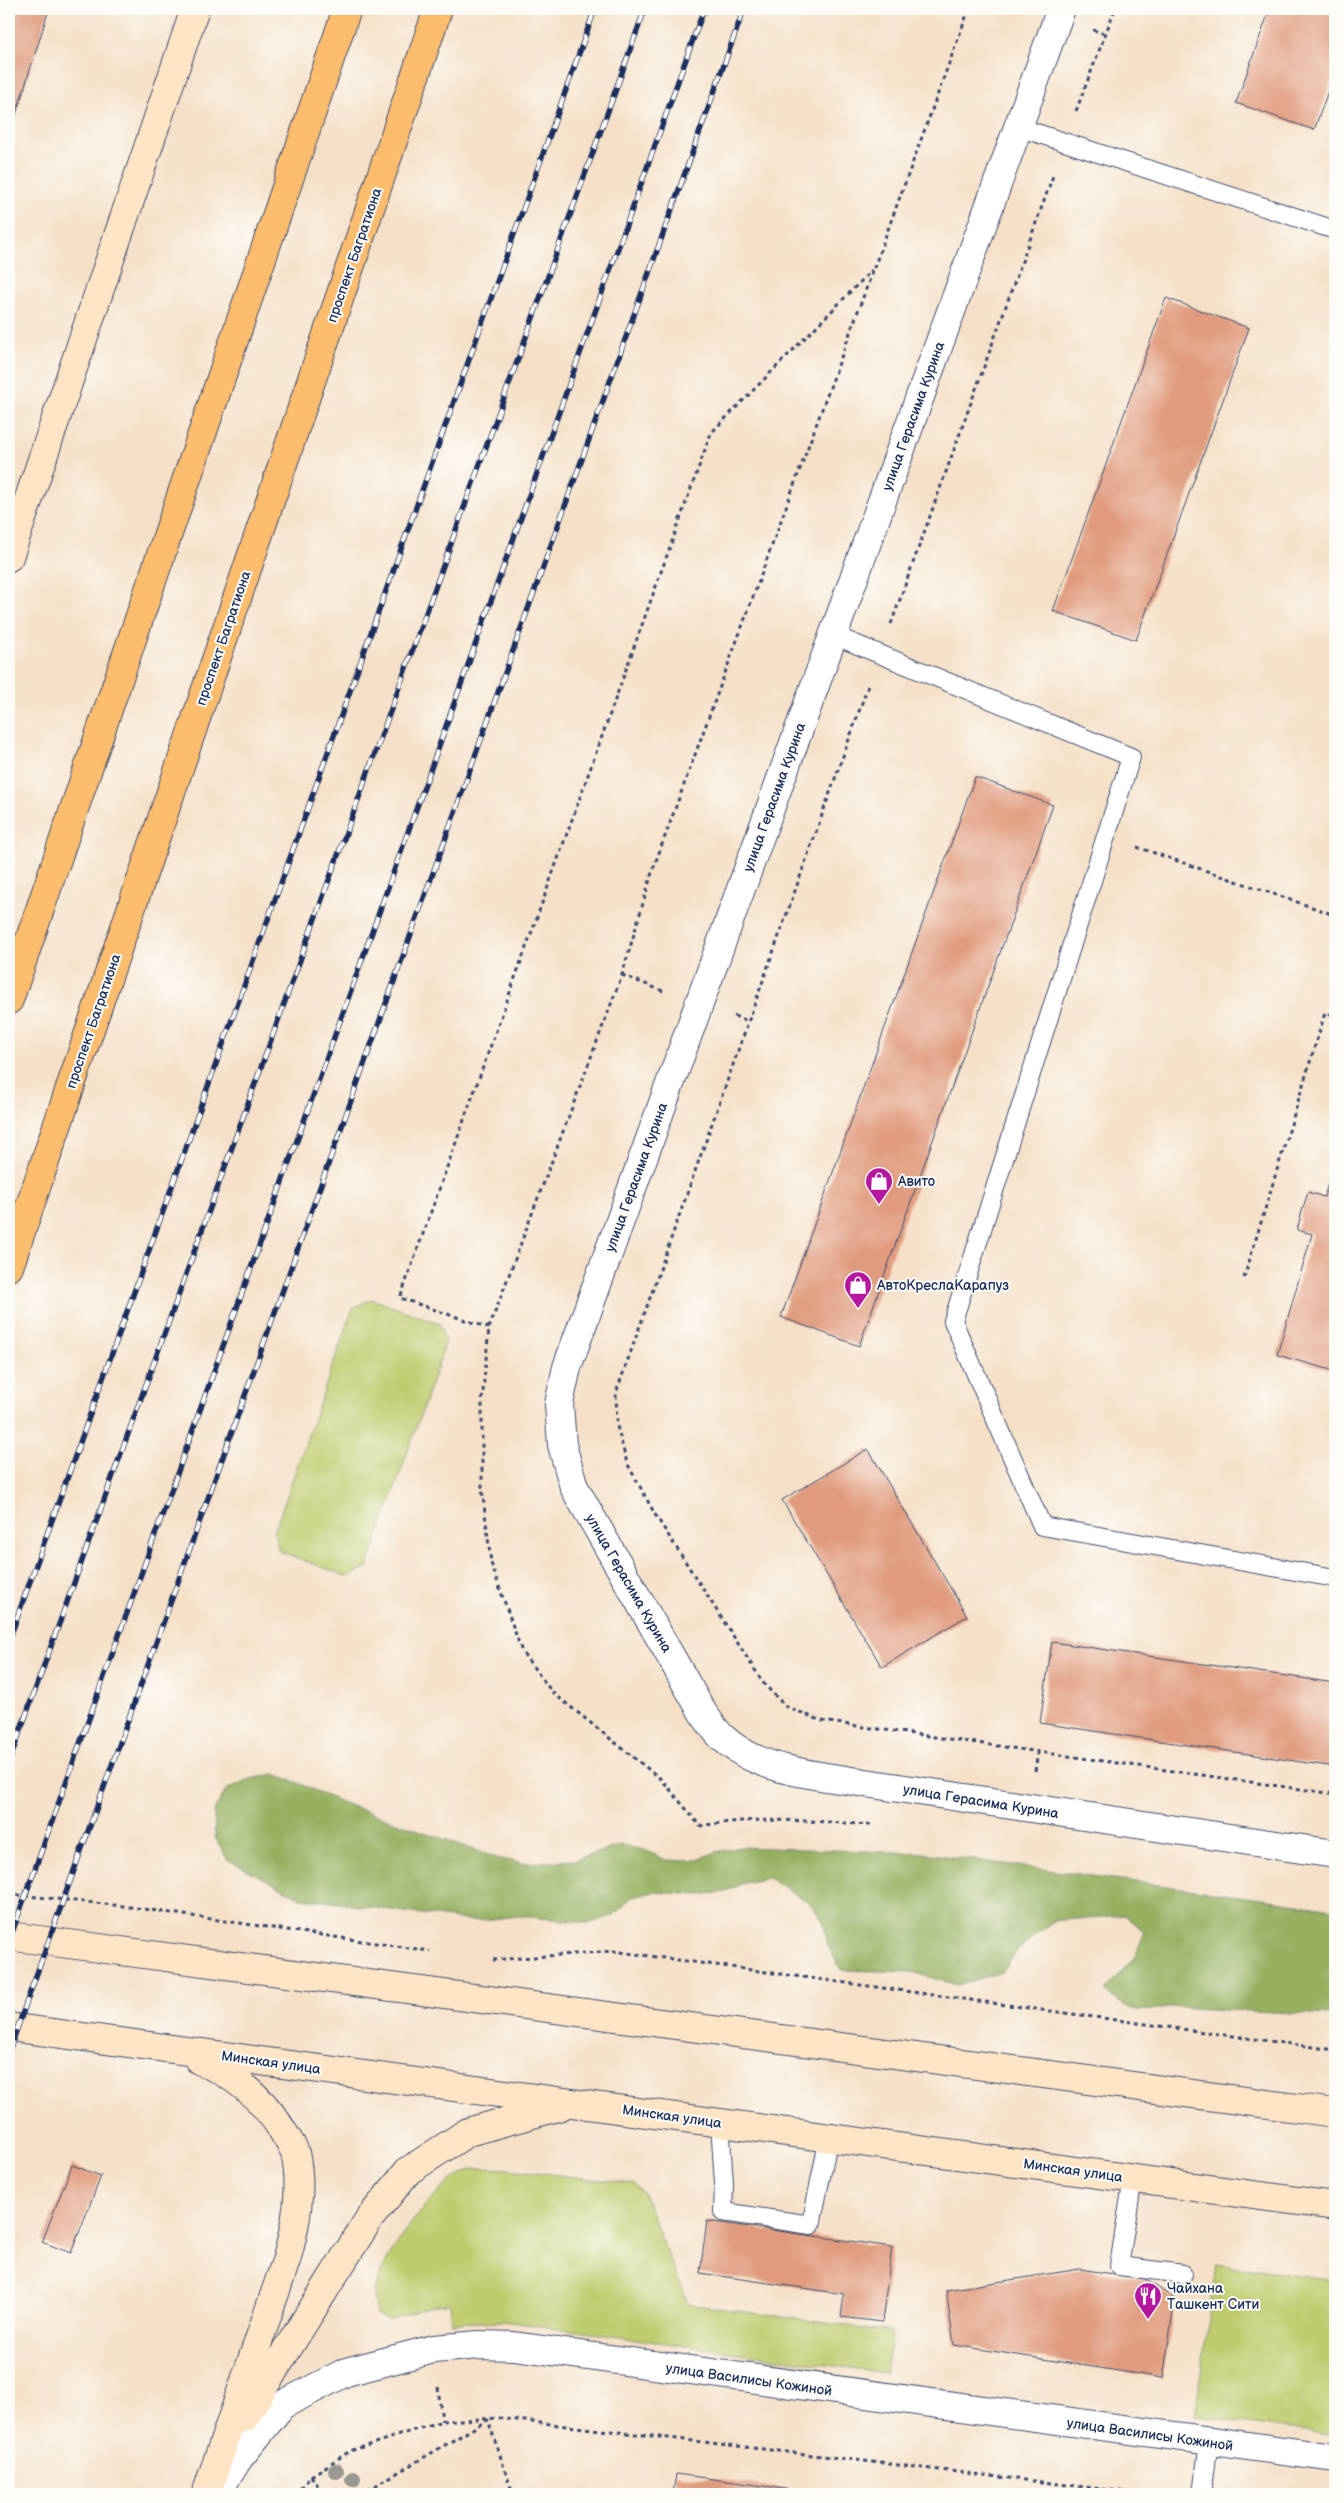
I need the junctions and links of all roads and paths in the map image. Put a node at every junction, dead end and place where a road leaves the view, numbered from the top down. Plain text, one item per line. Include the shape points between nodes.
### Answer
1 (195, 9) edge
2 (346, 9) edge
3 (438, 9) edge
4 (969, 9) edge
5 (1061, 9) edge
6 (1114, 9) edge
7 (1018, 127) junction
8 (1064, 143) junction
9 (1335, 230) edge
10 (874, 268) junction
11 (9, 557) edge
12 (833, 635) junction
13 (880, 654) junction
14 (1106, 836) junction
15 (1335, 915) edge
16 (622, 975) junction
17 (670, 993) dead end
18 (9, 1000) edge
19 (1335, 1016) edge
20 (9, 1267) edge
21 (1244, 1278) dead end
22 (489, 1328) junction
23 (1335, 1578) edge
24 (1038, 1752) junction
25 (1035, 1774) dead end
26 (1335, 1794) edge
27 (872, 1825) dead end
28 (1335, 1854) edge
29 (9, 1894) edge
30 (9, 1936) edge
31 (434, 1952) dead end
32 (483, 1959) dead end
33 (9, 2027) edge
34 (175, 2049) junction
35 (1335, 2050) edge
36 (572, 2103) junction
37 (1335, 2113) edge
38 (720, 2122) junction
39 (829, 2137) junction
40 (1133, 2178) junction
41 (1335, 2206) edge
42 (1183, 2274) dead end
43 (488, 2420) junction
44 (1209, 2442) junction
45 (222, 2453) junction
46 (1335, 2458) edge
47 (311, 2476) junction
48 (206, 2494) edge
49 (216, 2494) edge
50 (295, 2494) edge
51 (324, 2494) edge
52 (361, 2494) edge
53 (513, 2494) edge
54 (1144, 2494) edge
55 (1202, 2494) edge

1 - 11 main road
2 - 18 main road
3 - 20 main road, проспект Багратиона
4 - 10 path
5 - 7 street, улица Герасима Курина
6 - 8 path
7 - 8 lane
7 - 12 street, улица Герасима Курина
8 - 9 lane
8 - 13 path
10 - 16 path via 653,869
10 - 22 path via 711,432 400,1298
12 - 13 lane
12 - 28 street, улица Герасима Курина via 567,1367 559,1404 562,1445 574,1487 703,1714 722,1737 746,1755 782,1769 826,1777
13 - 14 lane via 1131,757
13 - 24 path via 616,1393 617,1426 627,1463 656,1516 764,1684 785,1706 822,1720
14 - 15 path
14 - 23 lane via 953,1321 1042,1526
16 - 17 path
16 - 22 path
19 - 21 path via 1325,1013
22 - 27 path via 482,1401 482,1488 491,1563 522,1652 552,1692 662,1780 700,1826 777,1819
24 - 25 path
24 - 26 path
29 - 31 path via 123,1906
30 - 37 main road
32 - 35 path via 612,1951
33 - 34 main road, Минская улица
34 - 36 main road, Минская улица
34 - 45 main road via 222,2070 258,2097 294,2151 299,2181 296,2224 287,2258
36 - 38 main road, Минская улица
36 - 45 main road via 468,2132 408,2171 369,2219
38 - 39 main road, Минская улица
38 - 39 lane via 723,2212 811,2226
39 - 40 main road, Минская улица
40 - 41 main road, Минская улица
40 - 42 lane via 1119,2266
43 - 47 path via 433,2424 350,2451
43 - 52 path
43 - 53 path
43 - 54 path via 499,2418
44 - 46 street, улица Василисы Кожиной
44 - 49 street, улица Василисы Кожиной via 514,2346 479,2345 434,2349 346,2372 282,2405 239,2458
44 - 55 lane
45 - 48 main road
47 - 50 path
47 - 51 path

